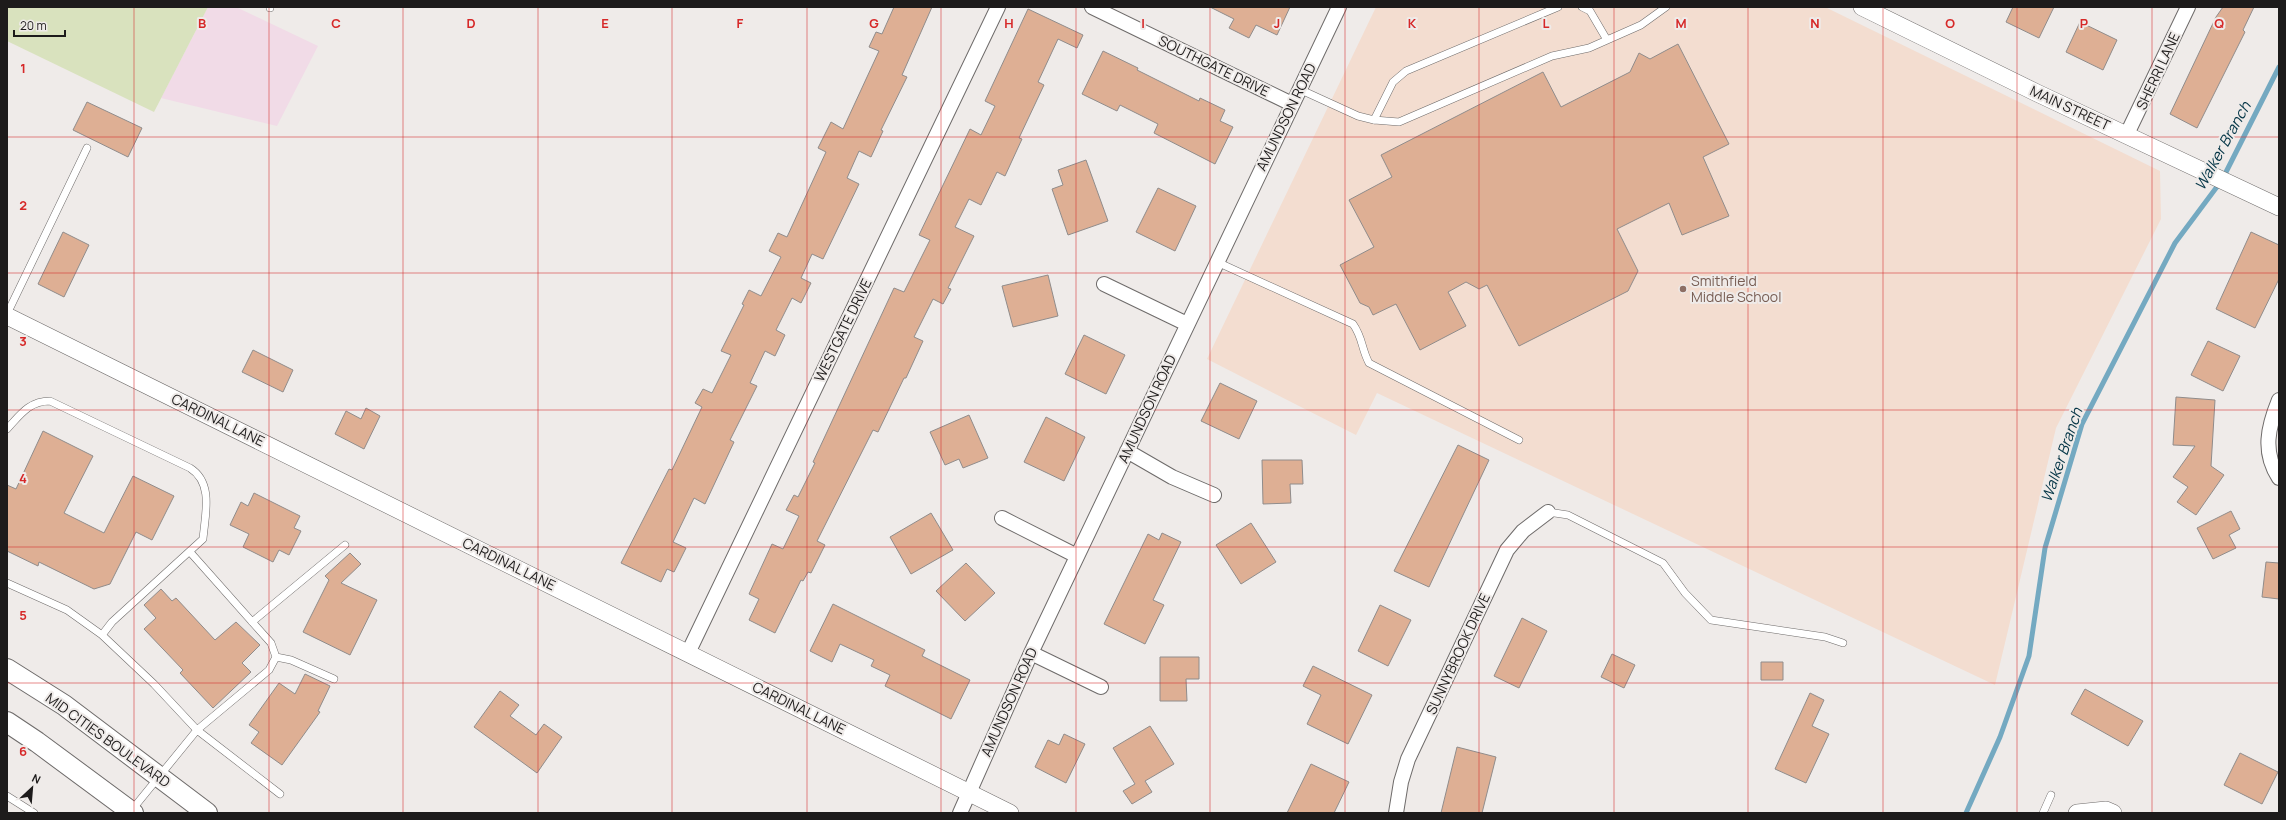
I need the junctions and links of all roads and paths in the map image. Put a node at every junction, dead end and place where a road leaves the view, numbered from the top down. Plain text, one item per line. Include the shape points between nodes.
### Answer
1 (998, 7) edge
2 (1092, 7) edge
3 (1338, 7) edge
4 (1558, 7) edge
5 (1582, 7) edge
6 (1666, 7) edge
7 (1862, 7) edge
8 (2188, 7) edge
9 (1607, 40) junction
10 (1299, 89) junction
11 (1292, 104) junction
12 (1374, 120) junction
13 (2127, 134) junction
14 (87, 148) dead end
15 (2279, 207) edge
16 (1217, 262) junction
17 (1104, 284) dead end
18 (7, 315) edge
19 (1188, 324) junction
20 (2279, 400) edge
21 (7, 429) edge
22 (1518, 440) dead end
23 (1127, 451) junction
24 (2279, 478) edge
25 (1214, 495) dead end
26 (1548, 512) joint
27 (1002, 518) dead end
28 (345, 545) dead end
29 (190, 552) junction
30 (1077, 556) junction
31 (7, 583) edge
32 (252, 622) junction
33 (102, 635) junction
34 (1843, 643) dead end
35 (688, 653) junction
36 (1031, 653) junction
37 (276, 657) junction
38 (7, 669) edge
39 (334, 679) dead end
40 (1101, 687) dead end
41 (7, 722) edge
42 (197, 730) junction
43 (158, 777) junction
44 (968, 792) junction
45 (280, 794) dead end
46 (2051, 795) dead end
47 (7, 796) edge
48 (34, 813) edge
49 (131, 813) edge
50 (207, 813) edge
51 (960, 813) edge
52 (1010, 813) edge
53 (1396, 813) edge
54 (2043, 813) edge
55 (2077, 813) edge
56 (2113, 813) edge

1 - 35 street, WESTGATE DRIVE
2 - 11 street, SOUTHGATE DRIVE
3 - 10 street, AMUNDSON ROAD
4 - 12 lane via 1406,72 1393,82
5 - 9 lane via 1590,11
6 - 9 lane via 1641,25
7 - 13 street, MAIN STREET
8 - 13 street, SHERRI LANE
9 - 12 lane via 1589,48 1552,56 1399,122
10 - 11 street, AMUNDSON ROAD
10 - 12 lane via 1358,116
11 - 16 street, AMUNDSON ROAD
13 - 15 street, MAIN STREET
14 - 18 lane
16 - 19 street, AMUNDSON ROAD
16 - 22 lane via 1353,324 1361,334 1363,351 1369,363
17 - 19 street
18 - 35 street, CARDINAL LANE
19 - 23 street, AMUNDSON ROAD
20 - 24 street via 2270,421 2267,439 2273,469
21 - 29 lane via 28,407 35,403 50,401 196,472 206,491 203,539
23 - 25 street via 1172,477
23 - 30 street, AMUNDSON ROAD
26 - 34 lane via 1568,514 1663,563 1685,593 1711,620 1825,637
26 - 53 street, SUNNYBROOK DRIVE via 1523,531 1507,550 1408,759
27 - 30 street
28 - 32 lane
29 - 32 lane
29 - 33 lane via 112,622
30 - 36 street, AMUNDSON ROAD
31 - 33 lane via 61,607
32 - 37 lane via 271,643
33 - 42 lane via 154,684
35 - 44 street, CARDINAL LANE
36 - 40 street
36 - 44 street, AMUNDSON ROAD
37 - 39 lane via 291,660
37 - 42 lane via 269,670
38 - 43 main road, MID CITIES BOULEVARD via 64,705
41 - 49 main road
42 - 43 lane
42 - 45 lane
43 - 49 lane
43 - 50 main road, MID CITIES BOULEVARD
44 - 51 street, AMUNDSON ROAD
44 - 52 street, CARDINAL LANE
46 - 54 lane
47 - 48 lane
55 - 56 street via 2106,810

